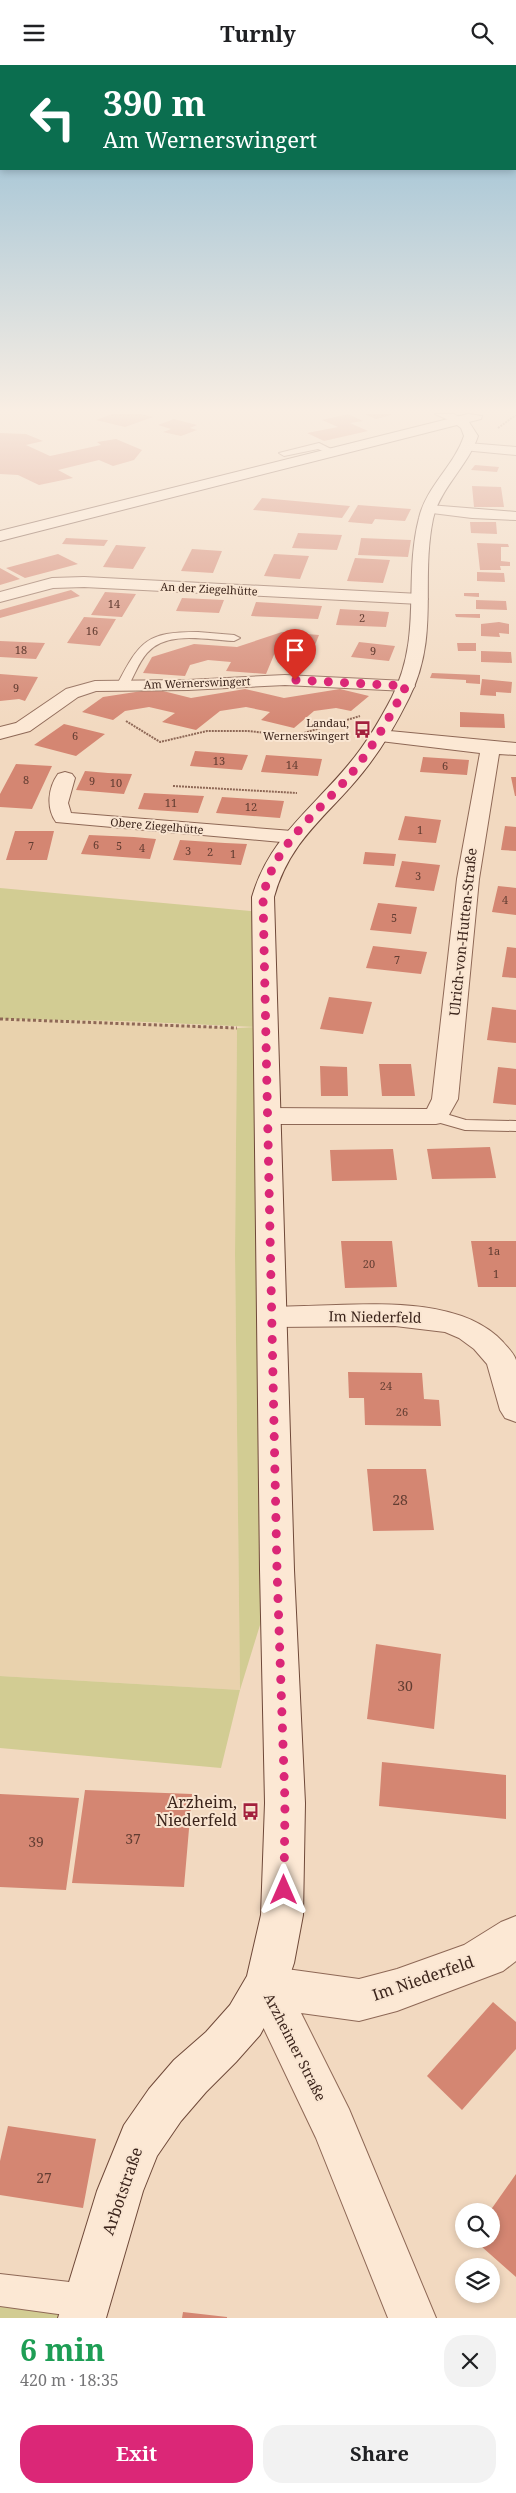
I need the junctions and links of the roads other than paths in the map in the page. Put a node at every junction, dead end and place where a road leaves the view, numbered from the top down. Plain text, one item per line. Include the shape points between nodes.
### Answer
1 (59, 519) edge
2 (62, 519) edge
3 (427, 519) edge
4 (0, 522) edge
5 (0, 535) edge
6 (0, 597) edge
7 (420, 599) junction
8 (234, 638) dead end
9 (123, 685) junction
10 (393, 685) junction
11 (0, 733) edge
12 (379, 736) junction
13 (490, 748) junction
14 (516, 749) edge
15 (65, 778) dead end
16 (292, 837) junction
17 (436, 1116) junction
18 (268, 1117) junction
19 (516, 1126) edge
20 (273, 1317) junction
21 (516, 1410) edge
22 (516, 1936) edge
23 (265, 1987) junction
24 (0, 2290) edge
25 (84, 2309) edge
26 (412, 2318) edge

1 - 4 street
2 - 5 street
3 - 7 street, Arzheimer Straße via 422,549
6 - 7 street, An der Ziegelhütte via 52,583 84,582
7 - 10 street, Arzheimer Straße via 422,629 416,663
8 - 9 lane via 184,635 149,644 142,650
9 - 10 street, Am Wernerswingert via 285,679
9 - 11 street, Am Wernerswingert via 95,686 72,693 23,727
10 - 12 street, Arzheimer Straße
12 - 13 street
12 - 16 street, Arzheimer Straße via 342,784
13 - 14 street
13 - 17 street, Ulrich-von-Hutten-Straße via 486,784 472,845 445,1099
15 - 16 street, Obere Ziegelhütte via 58,803 63,818
16 - 18 street, Arzheimer Straße via 276,860 263,897
17 - 18 street
17 - 19 lane via 466,1125
18 - 20 street, Arzheimer Straße
20 - 21 street, Im Niederfeld via 410,1316 468,1329 498,1356
20 - 23 street, Arzheimer Straße via 285,1803 284,1890 279,1936
22 - 23 street, Im Niederfeld via 488,1956 467,1965 358,2000
23 - 25 street, Arbotstraße via 245,2020 184,2083 140,2141 120,2191
23 - 26 street, Arzheimer Straße via 333,2125
24 - 25 lane

